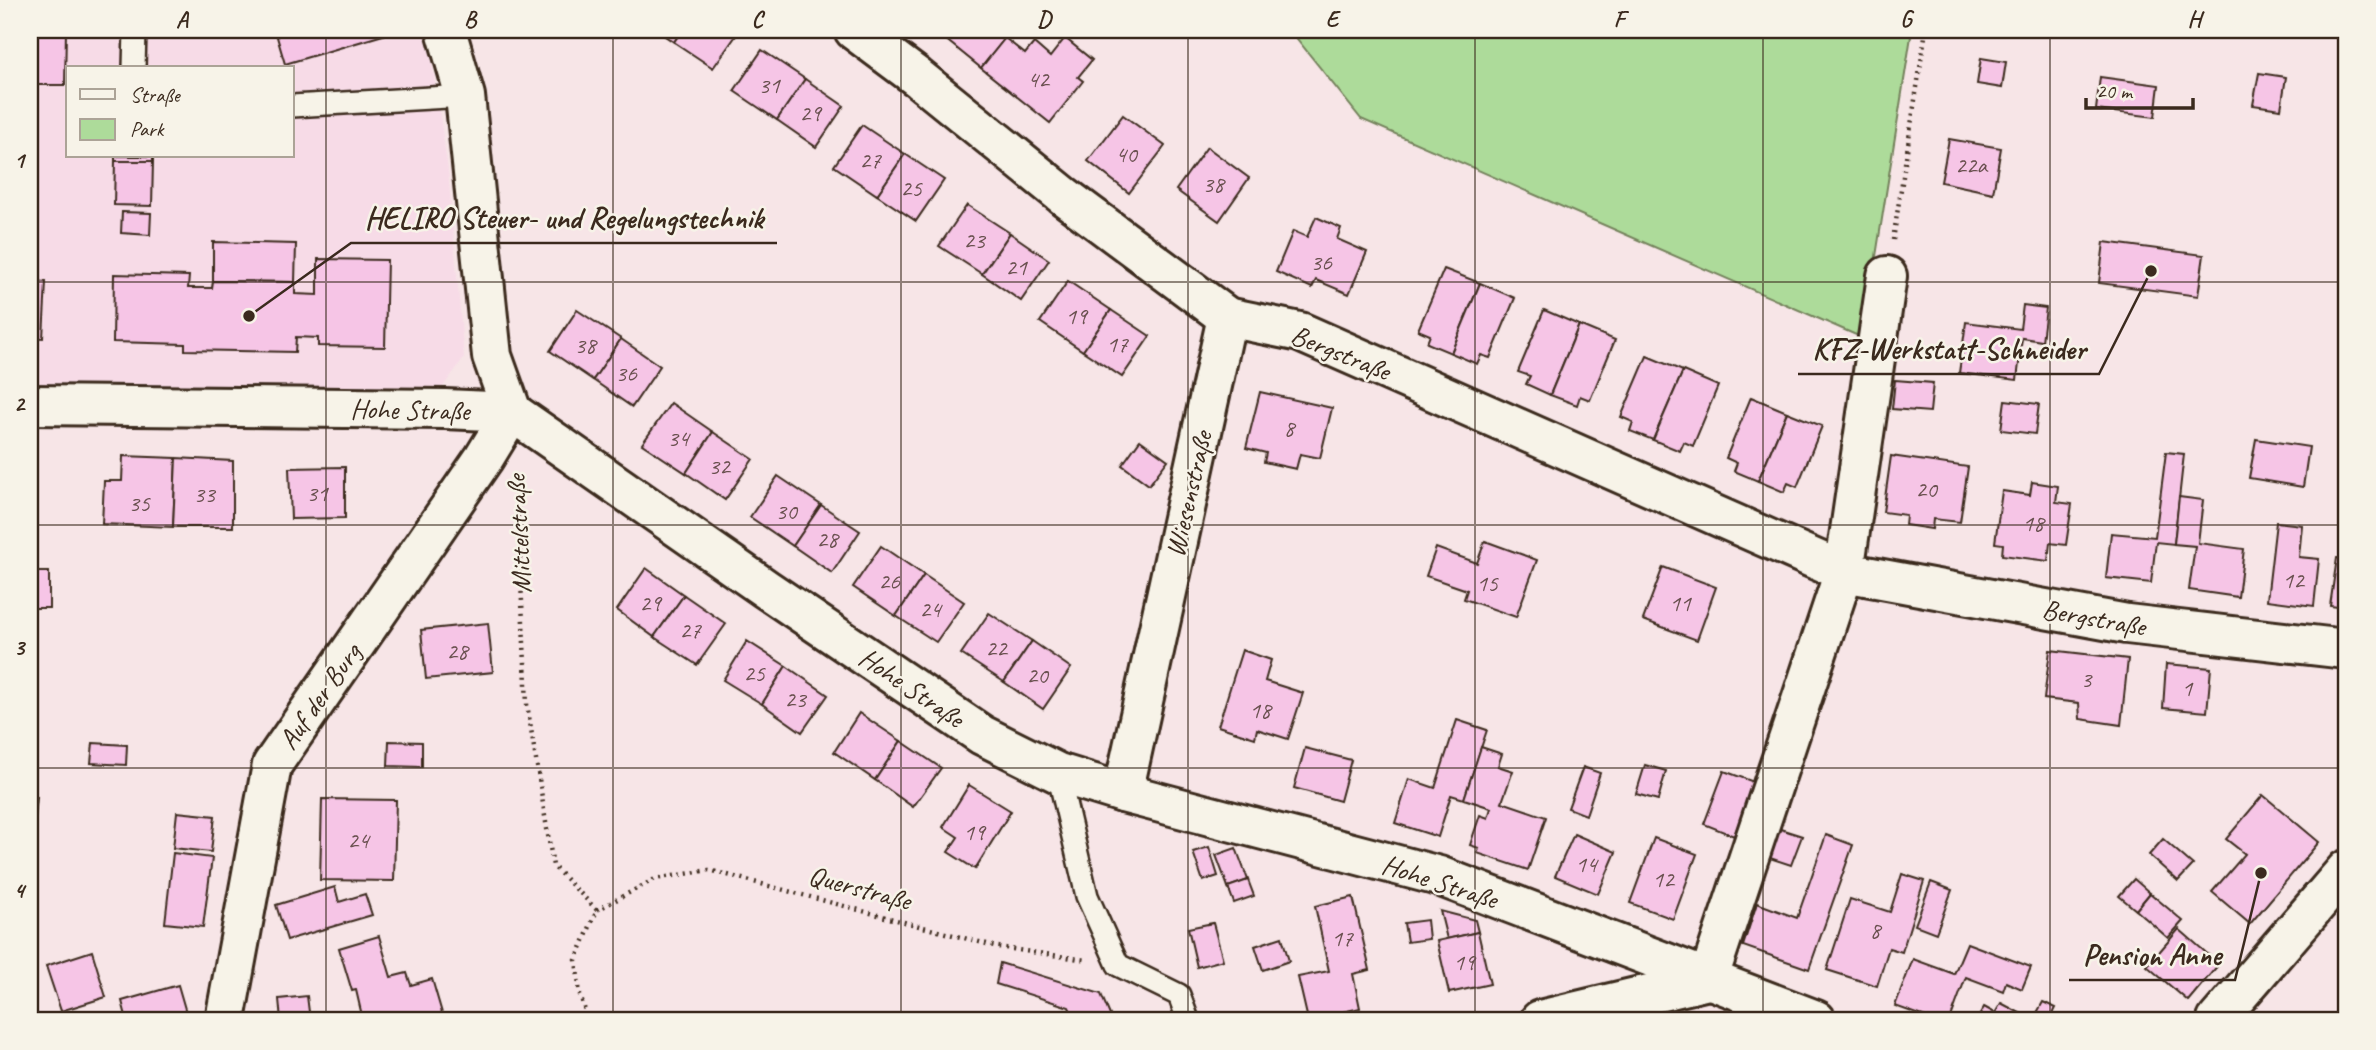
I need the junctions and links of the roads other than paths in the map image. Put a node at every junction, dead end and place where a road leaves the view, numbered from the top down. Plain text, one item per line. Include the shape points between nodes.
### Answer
1 (135, 30) edge
2 (446, 30) edge
3 (855, 30) edge
4 (134, 66) edge
5 (465, 96) junction
6 (294, 106) edge
7 (1887, 276) road end
8 (1227, 317) junction
9 (30, 405) edge
10 (512, 412) junction
11 (1844, 572) junction
12 (2346, 649) edge
13 (1058, 773) junction
14 (1123, 793) junction
15 (2346, 870) edge
16 (1708, 980) junction
17 (225, 1020) edge
18 (1188, 1020) edge
19 (1540, 1020) edge
20 (1816, 1020) edge
21 (2217, 1020) edge

1 - 4 lane
2 - 5 street
3 - 8 street, Bergstraße via 1064,196
5 - 6 lane
5 - 10 street via 492,356
7 - 11 street
8 - 11 street, Bergstraße via 1300,332
8 - 14 street, Wiesenstraße
9 - 10 street, Hohe Straße
10 - 13 street, Hohe Straße via 982,734
10 - 17 street, Auf der Burg via 272,765
11 - 12 street, Bergstraße via 2127,624
11 - 16 street
13 - 14 street, Hohe Straße
13 - 18 lane via 1087,896 1118,965 1179,995
14 - 16 street, Hohe Straße via 1439,876
15 - 21 street
16 - 19 street
16 - 20 street, Hohe Straße

